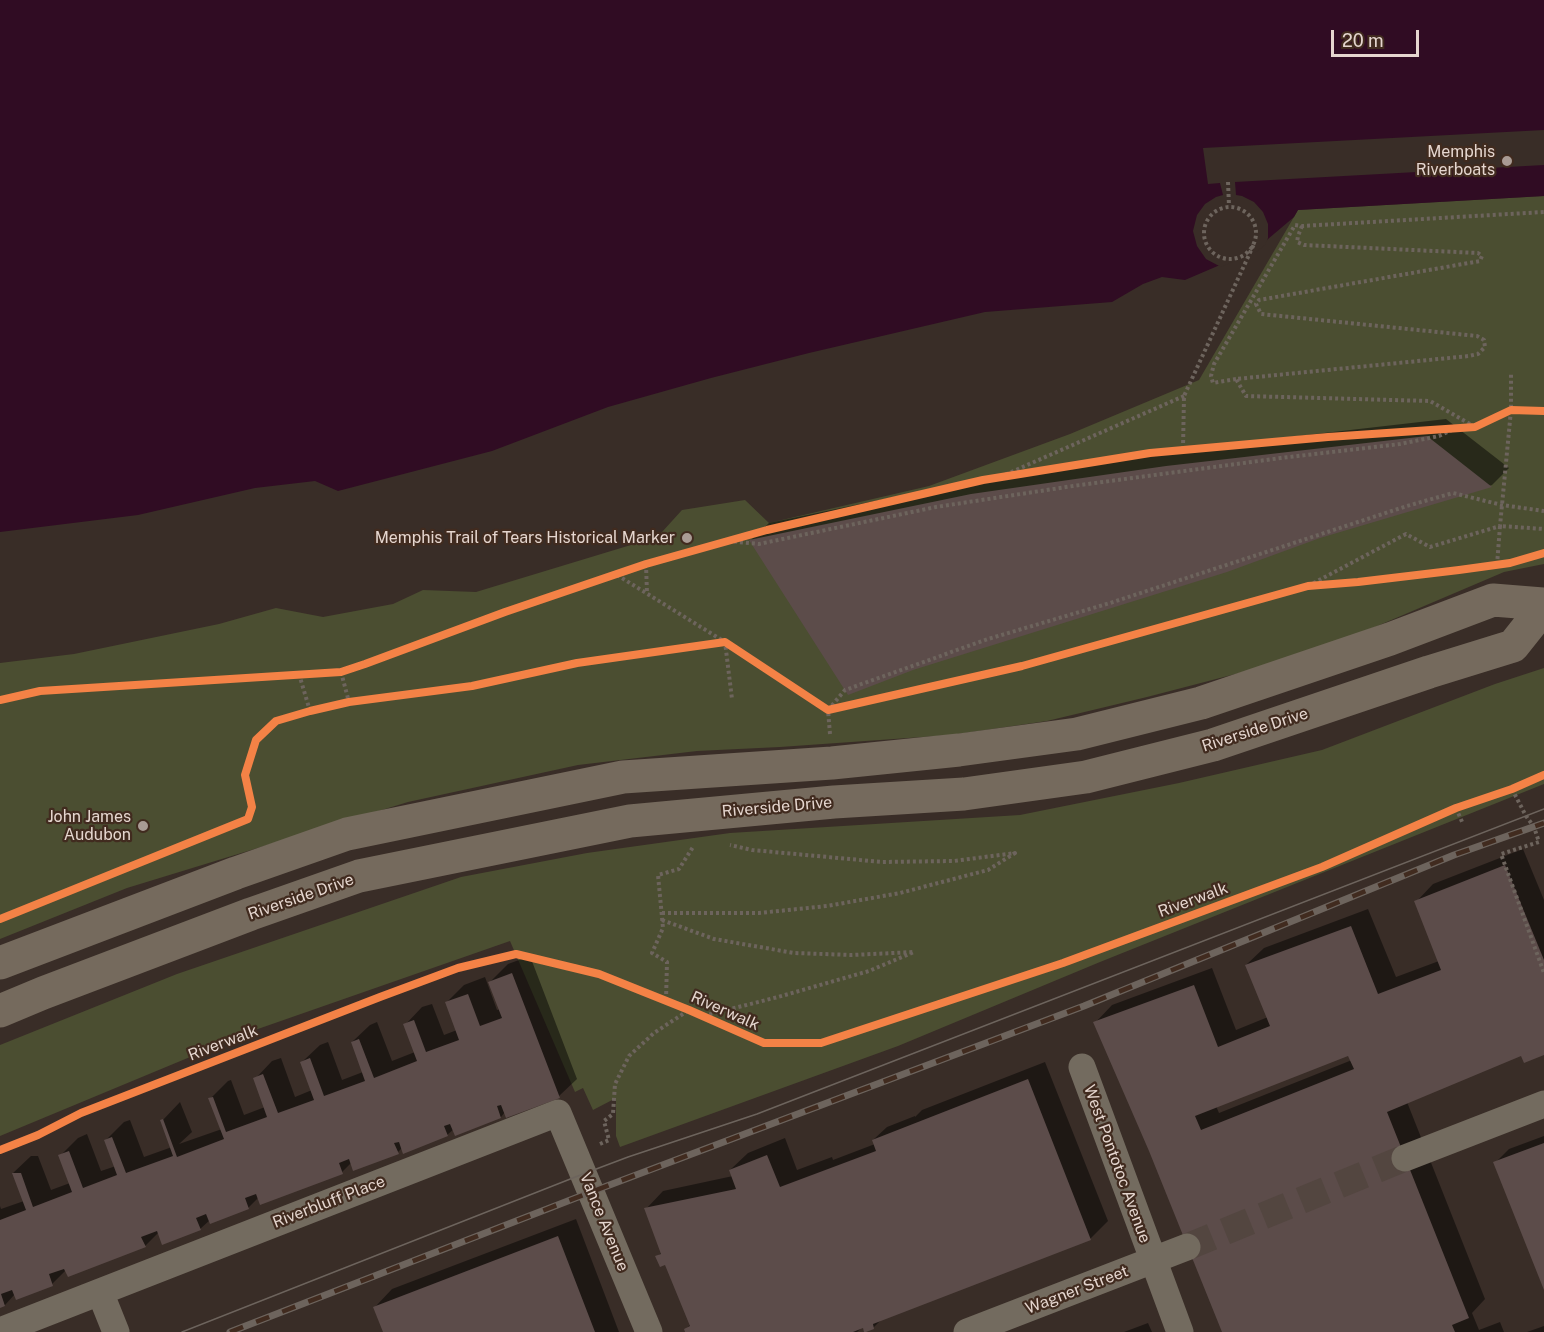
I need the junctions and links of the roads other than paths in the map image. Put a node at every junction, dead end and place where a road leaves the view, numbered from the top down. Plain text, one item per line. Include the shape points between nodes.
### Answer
1 (1544, 605) edge
2 (0, 963) edge
3 (0, 1011) edge
4 (1082, 1067) dead end
5 (1544, 1104) edge
6 (558, 1113) joint
7 (1405, 1158) tunnel mouth
8 (1187, 1247) tunnel mouth
9 (1153, 1260) junction
10 (100, 1292) junction
11 (0, 1331) edge
12 (116, 1332) edge
13 (648, 1332) edge
14 (967, 1332) edge
15 (1180, 1332) edge

1 - 2 main road, Riverside Drive via 1493,600 1201,703 1077,734 842,762 623,777 347,834
1 - 3 main road, Riverside Drive via 1513,646 1213,746 1086,777 964,794 630,821 359,876
4 - 9 street, West Pontotoc Avenue
5 - 7 street
6 - 10 street, Riverbluff Place
6 - 13 street, Vance Avenue
8 - 9 street, Wagner Street
9 - 14 street, Wagner Street
9 - 15 street, West Pontotoc Avenue
10 - 11 street, Riverbluff Place
10 - 12 street

